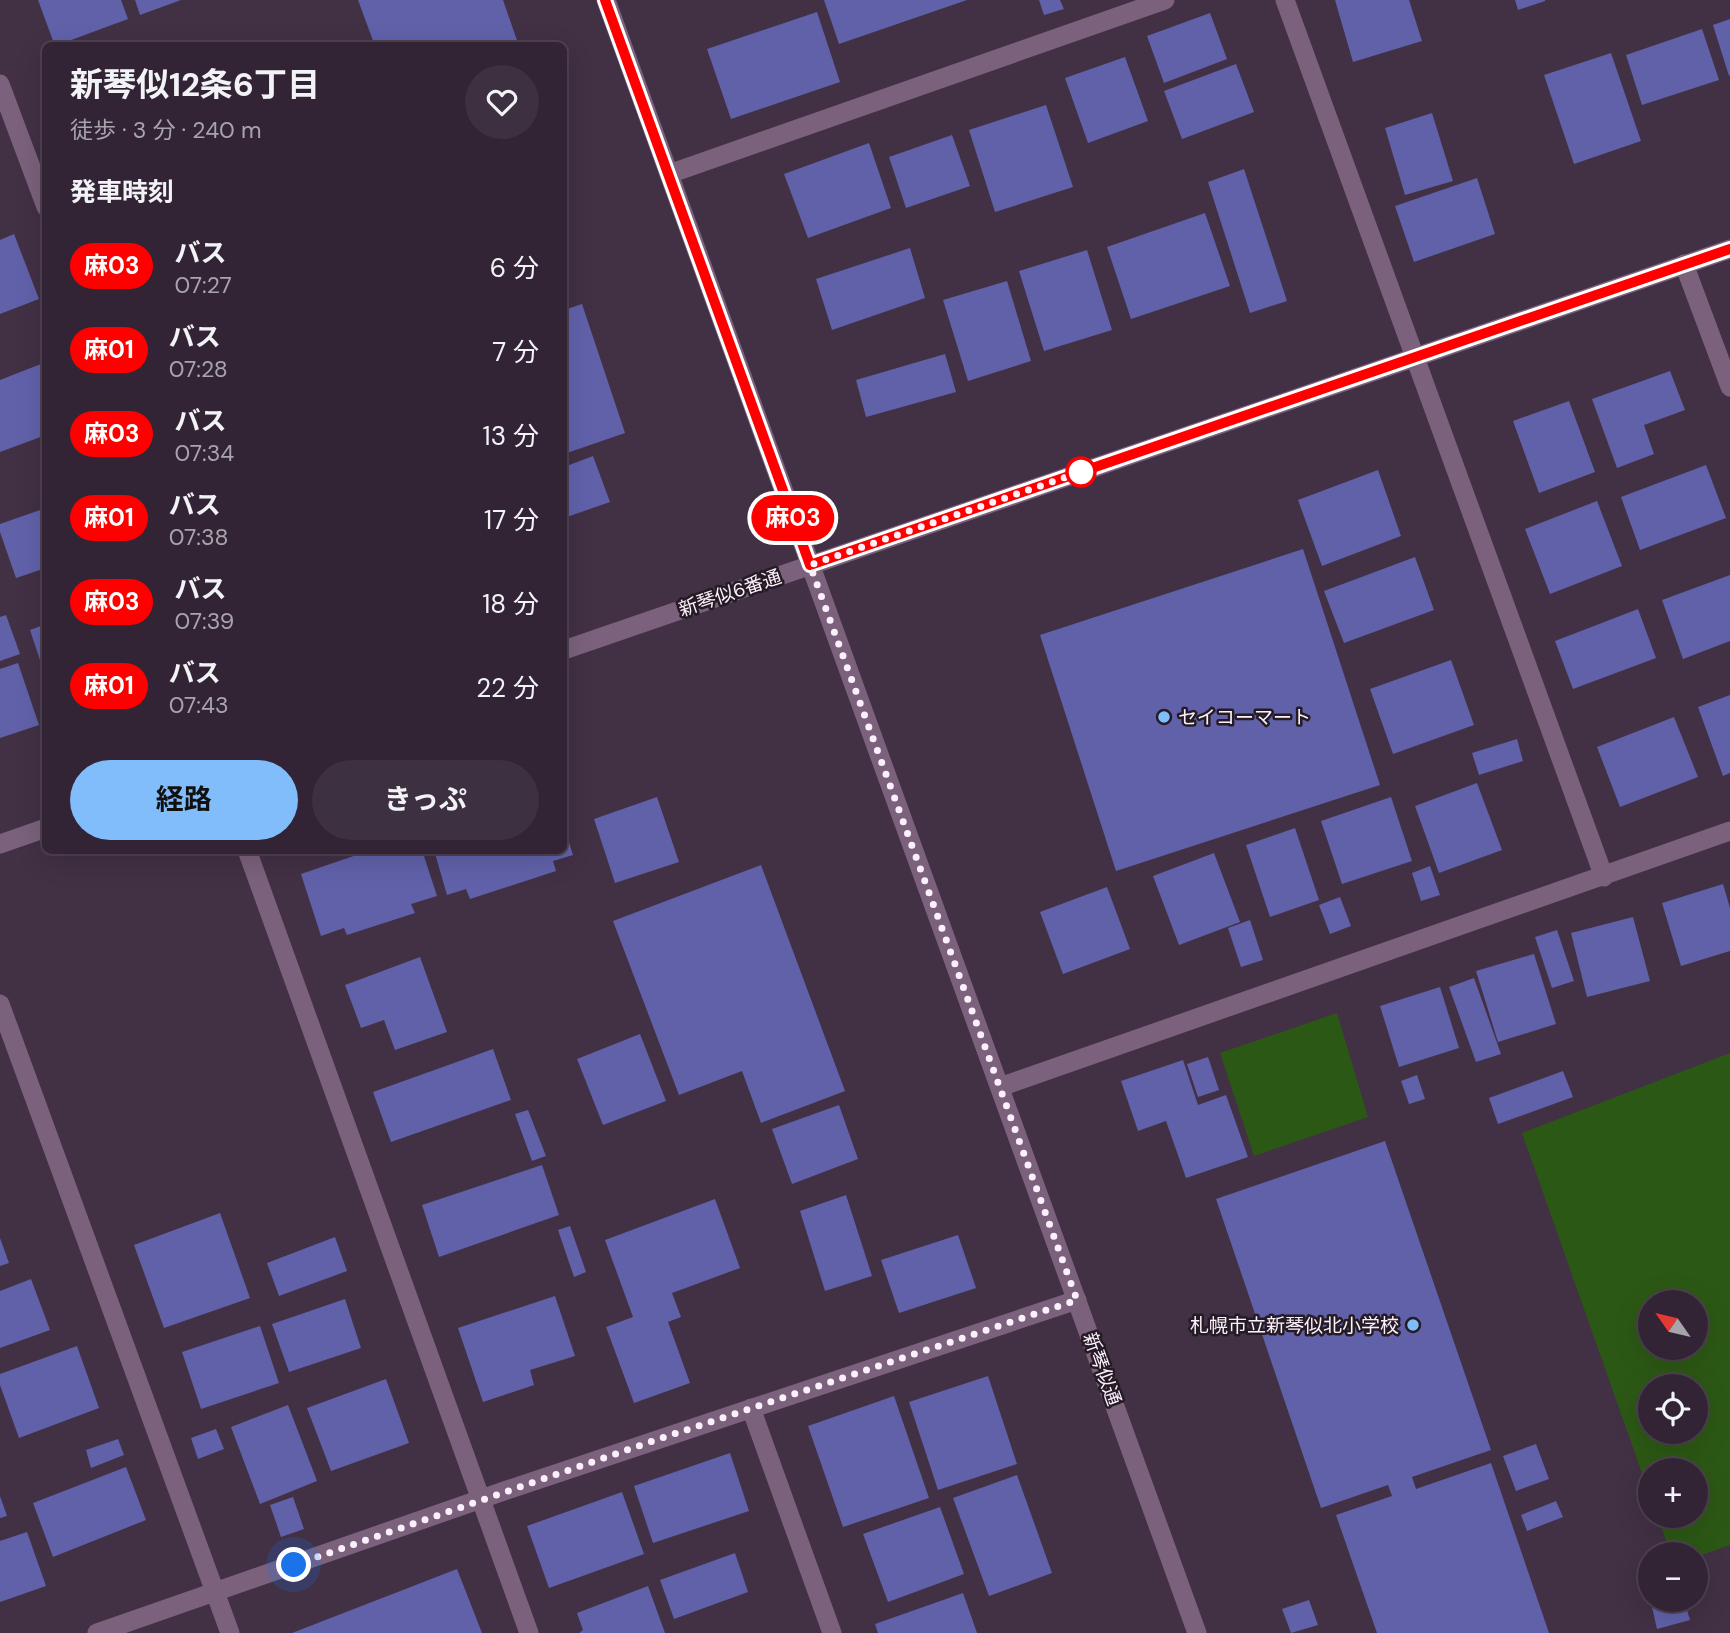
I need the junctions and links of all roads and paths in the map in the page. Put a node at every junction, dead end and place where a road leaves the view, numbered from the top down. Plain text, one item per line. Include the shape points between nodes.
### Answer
1 (606, 0) edge
2 (1165, 0) edge
3 (1285, 0) edge
4 (0, 84) edge
5 (668, 174) junction
6 (42, 196) edge
7 (1730, 249) edge
8 (1684, 264) junction
9 (1414, 358) junction
10 (1730, 387) edge
11 (810, 565) junction
12 (567, 649) edge
13 (42, 829) edge
14 (1730, 831) edge
15 (0, 844) edge
16 (248, 854) edge
17 (1604, 877) junction
18 (0, 1004) edge
19 (1000, 1087) junction
20 (1077, 1300) junction
21 (751, 1408) junction
22 (480, 1499) junction
23 (215, 1592) junction
24 (97, 1633) edge
25 (230, 1633) edge
26 (529, 1633) edge
27 (832, 1633) edge
28 (1197, 1633) edge

1 - 5 street, 新琴似通
2 - 5 street
3 - 9 street
4 - 6 street
5 - 11 street, 新琴似通
7 - 8 street, 新琴似6番通
8 - 9 street, 新琴似6番通
8 - 10 street
9 - 11 street, 新琴似6番通
9 - 17 street
11 - 12 street, 新琴似6番通
11 - 19 street, 新琴似通
13 - 15 street
14 - 17 street
16 - 22 street
17 - 19 street
18 - 23 street
19 - 20 street, 新琴似通
20 - 21 street
20 - 28 street, 新琴似通
21 - 22 street
21 - 27 street
22 - 23 street
22 - 26 street
23 - 24 street
23 - 25 street

